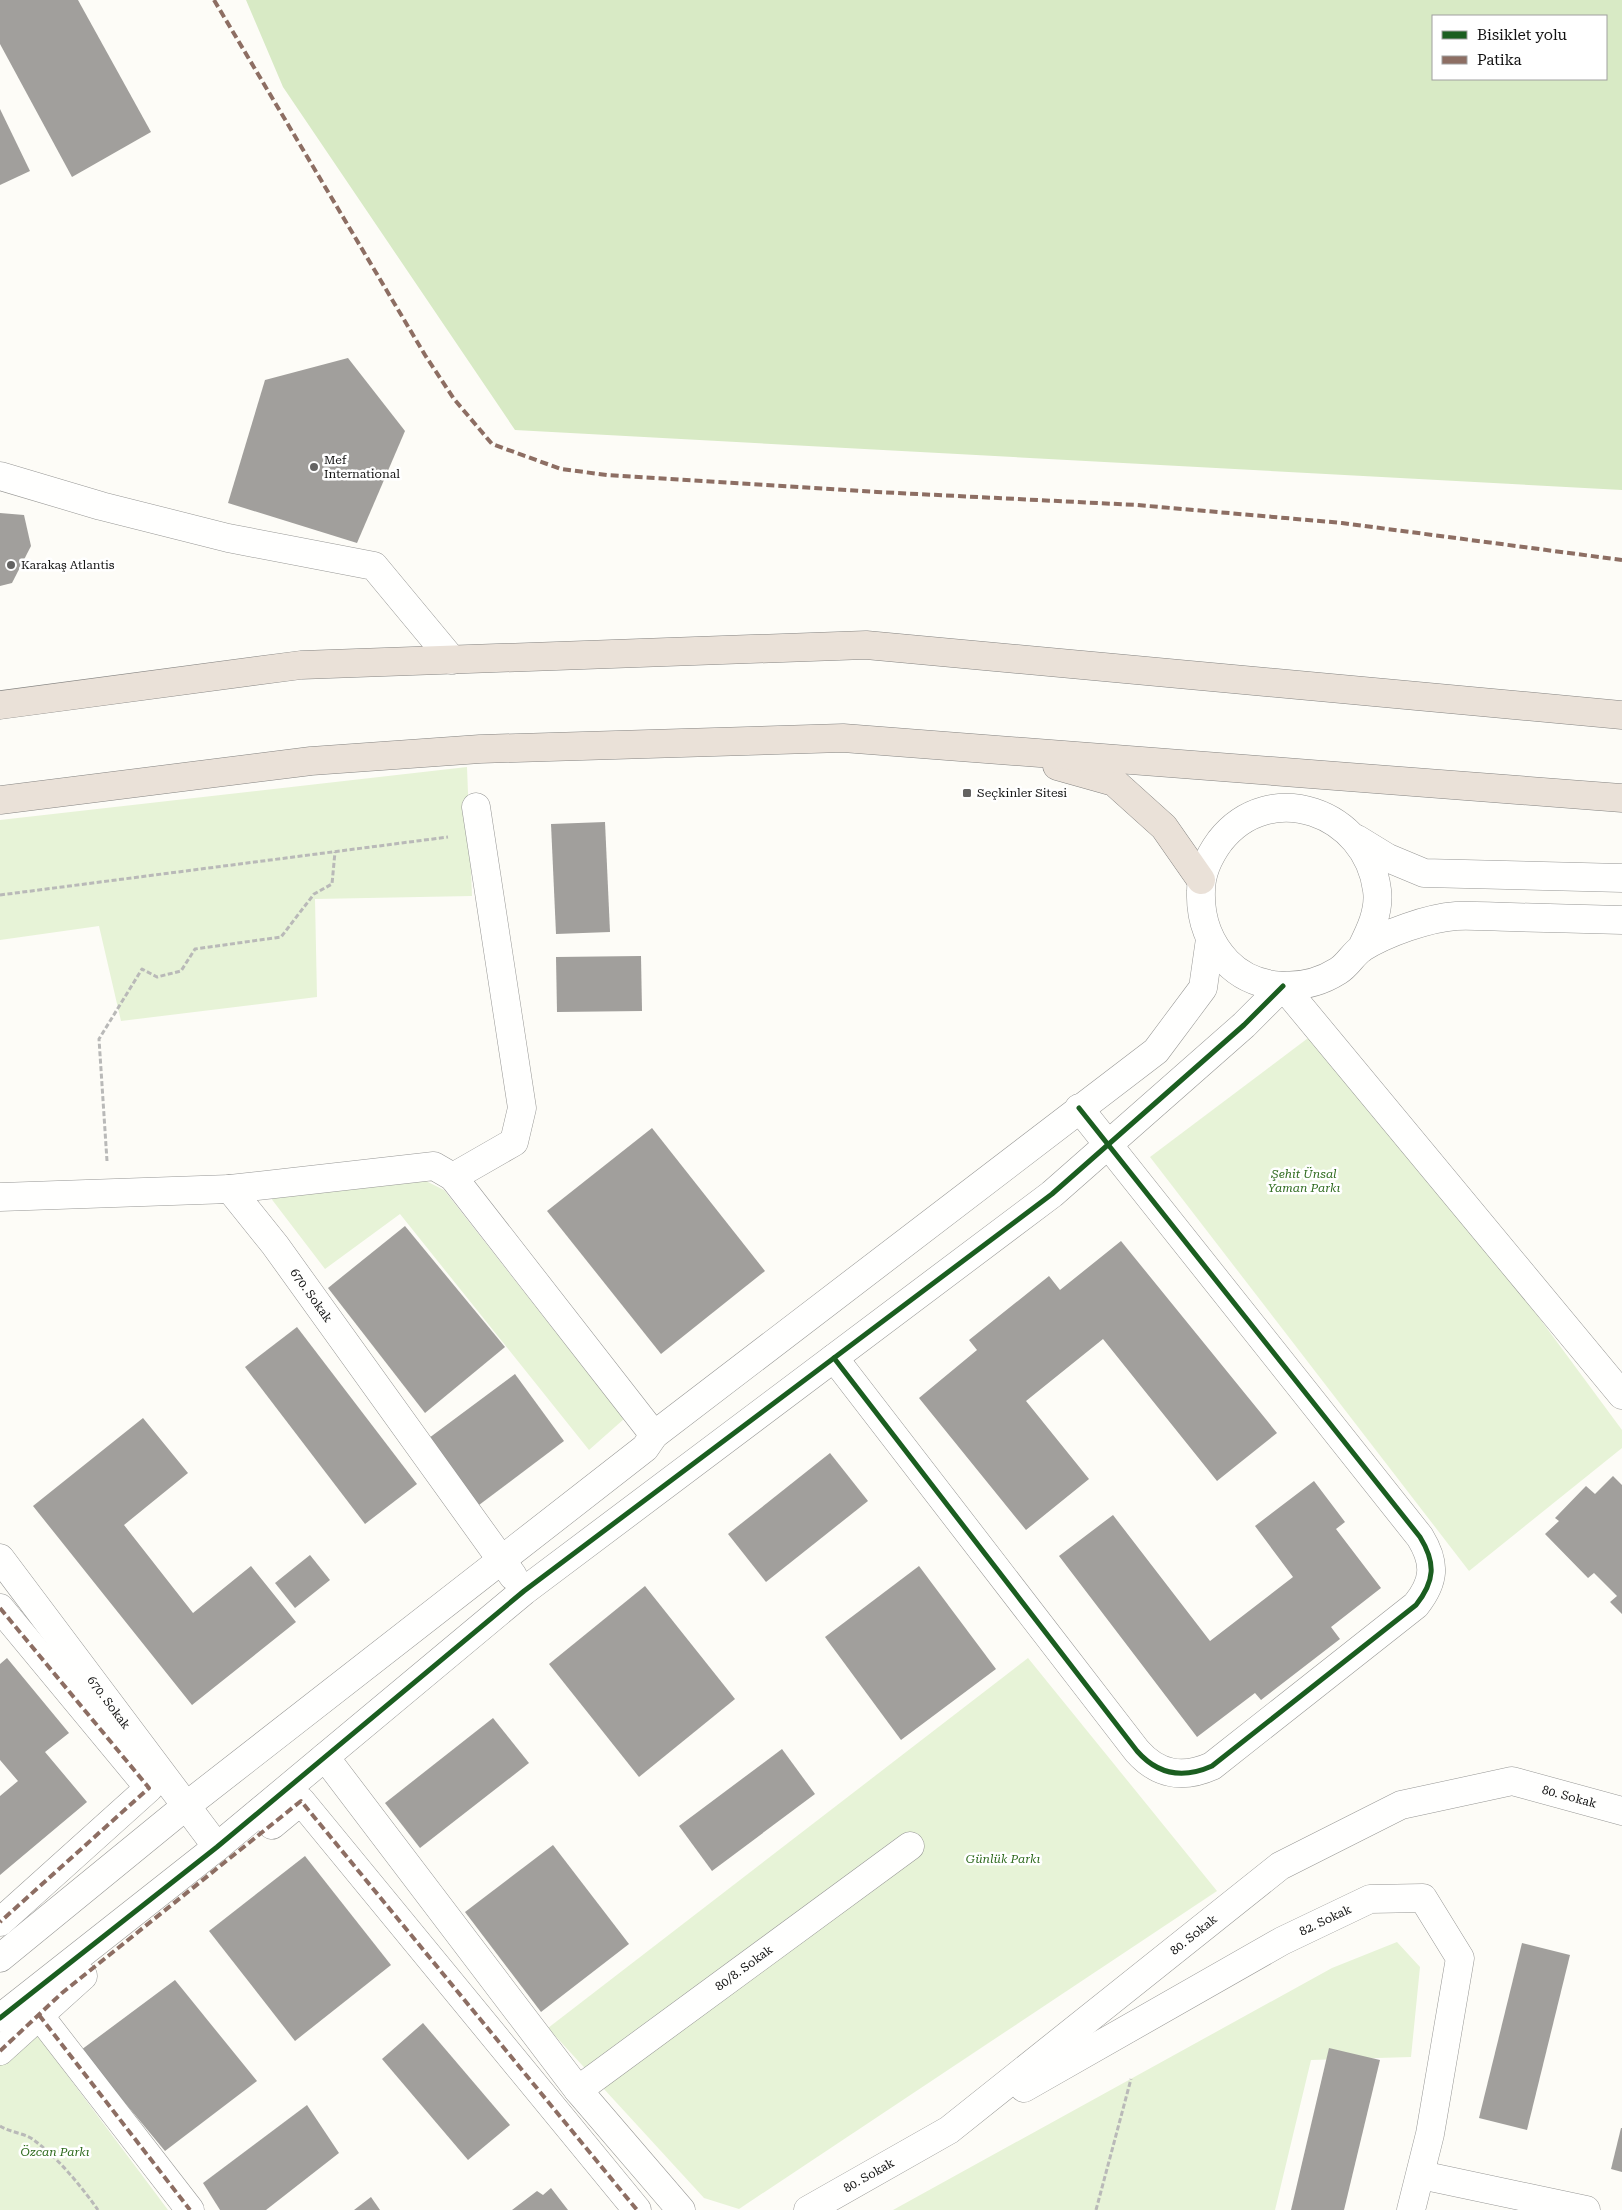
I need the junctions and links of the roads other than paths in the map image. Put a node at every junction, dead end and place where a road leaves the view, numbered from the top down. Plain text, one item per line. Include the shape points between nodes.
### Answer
1 (0, 476) edge
2 (452, 660) junction
3 (0, 706) edge
4 (1622, 715) edge
5 (1003, 750) junction
6 (1622, 798) edge
7 (0, 800) edge
8 (477, 820) road end
9 (1356, 839) junction
10 (1622, 878) edge
11 (1201, 880) junction
12 (1622, 920) edge
13 (1210, 939) junction
14 (1361, 949) junction
15 (1283, 986) junction
16 (1079, 1108) junction
17 (1107, 1145) junction
18 (454, 1177) junction
19 (230, 1189) junction
20 (0, 1197) edge
21 (834, 1358) junction
22 (1622, 1395) edge
23 (654, 1436) junction
24 (0, 1558) edge
25 (502, 1560) junction
26 (524, 1591) junction
27 (0, 1608) edge
28 (325, 1757) junction
29 (186, 1806) junction
30 (1622, 1811) edge
31 (910, 1846) dead end
32 (217, 1847) junction
33 (0, 1922) edge
34 (0, 1958) edge
35 (39, 2015) junction
36 (0, 2018) edge
37 (0, 2051) edge
38 (578, 2090) junction
39 (949, 2130) junction
40 (1421, 2175) junction
41 (190, 2210) edge
42 (637, 2210) edge
43 (681, 2210) edge
44 (808, 2210) edge
45 (1411, 2210) edge
46 (1586, 2210) edge

1 - 2 street via 228,538 374,566
2 - 3 highway via 301,665
2 - 4 highway via 866,644
5 - 6 highway
5 - 7 highway via 843,738 480,748 311,761
5 - 11 highway via 1114,782 1164,827
8 - 18 street via 522,1108 514,1142
9 - 10 street via 1388,858 1424,873
9 - 11 street via 1334,821 1308,810 1280,808 1252,815 1228,830 1211,853
9 - 14 street via 1371,864 1377,892 1374,922
11 - 13 street via 1200,910
12 - 14 street via 1455,916 1395,931
13 - 15 street via 1228,963 1254,980
13 - 16 street via 1202,988 1156,1050
14 - 15 street via 1333,974 1313,983
15 - 17 street via 1244,1025
15 - 22 street
16 - 17 street
16 - 23 street
17 - 21 street via 1052,1194
17 - 21 street via 1420,1537 1429,1551 1432,1568 1430,1582 1416,1605 1212,1766 1198,1773 1183,1775 1169,1773 1146,1761
18 - 19 street via 434,1166
18 - 23 street
19 - 20 street
19 - 25 street, 670. Sokak via 275,1245
21 - 26 street
23 - 25 street via 644,1448
24 - 29 street, 670. Sokak
25 - 26 street, 670. Sokak
25 - 29 street
26 - 28 street
27 - 33 street via 149,1788
28 - 32 street
28 - 38 street
29 - 32 street, 670. Sokak
29 - 34 street
30 - 39 street, 80. Sokak via 1512,1781 1401,1805 1280,1866
31 - 38 street, 80/8. Sokak
32 - 36 street
35 - 37 street
35 - 41 street
35 - 42 street via 301,1801
38 - 43 street
39 - 40 street, 82. Sokak via 1282,1941 1370,1899 1423,1898 1460,1958
39 - 44 street, 80. Sokak
40 - 45 street, 82. Sokak
40 - 46 street

